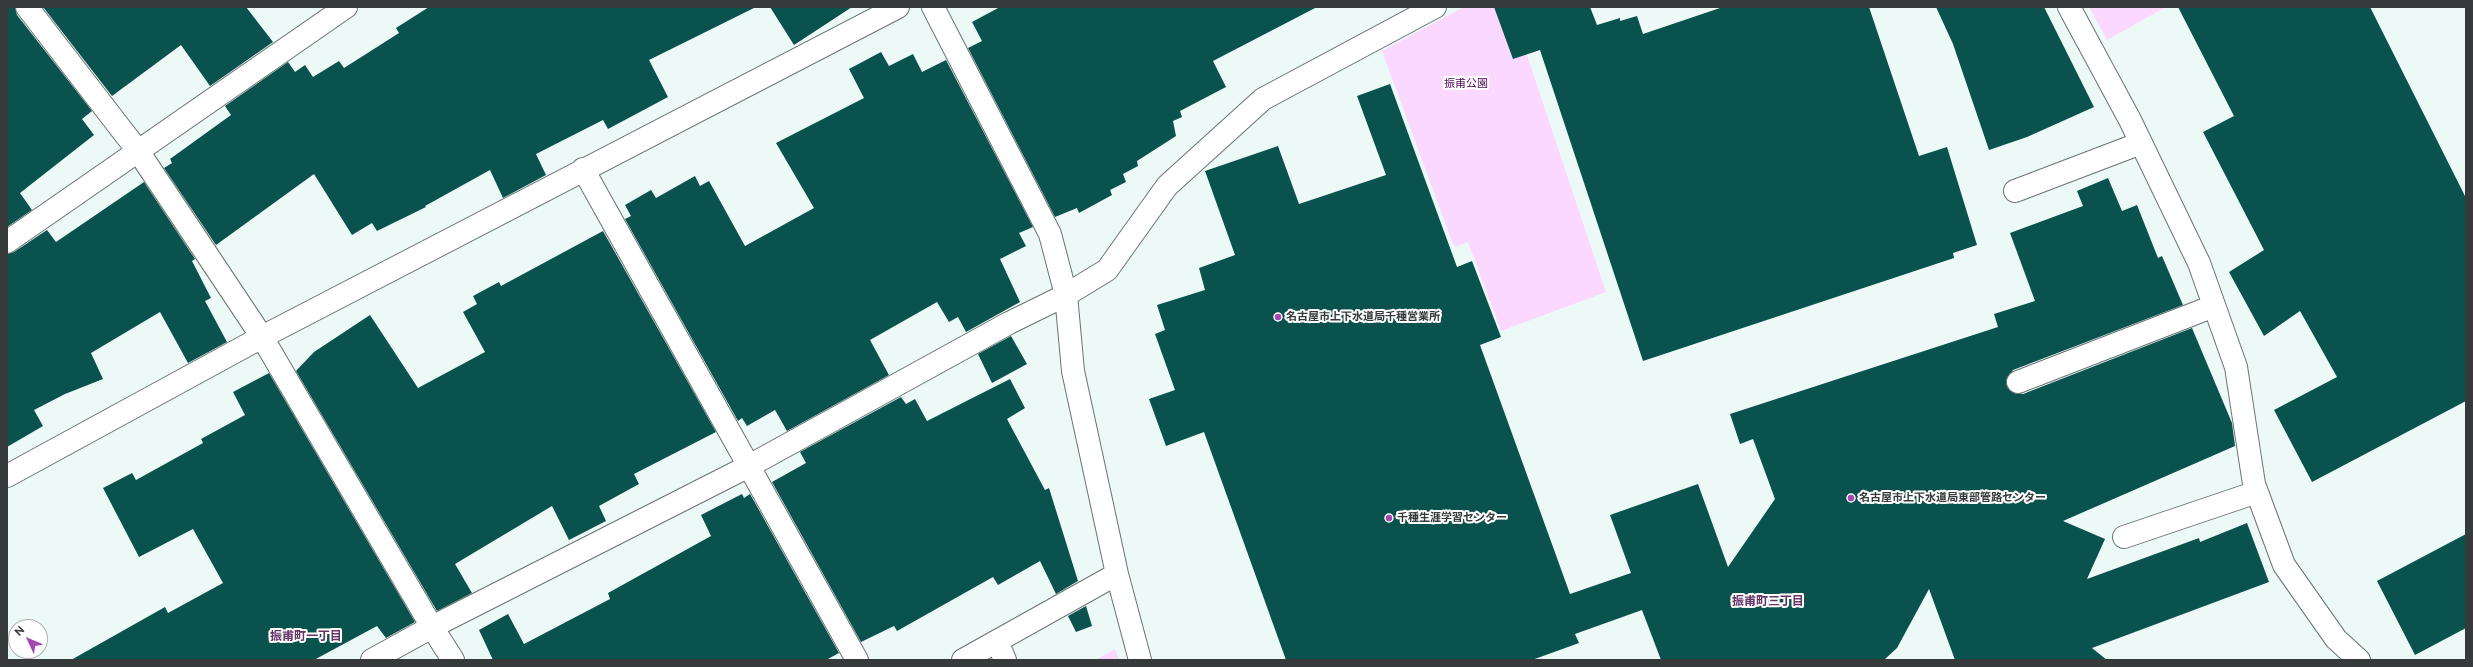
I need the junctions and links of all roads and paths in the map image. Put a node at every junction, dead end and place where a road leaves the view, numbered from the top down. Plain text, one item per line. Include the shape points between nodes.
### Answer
1 (27, 7) edge
2 (346, 7) edge
3 (898, 7) edge
4 (932, 7) edge
5 (1435, 7) edge
6 (2069, 7) edge
7 (2141, 143) junction
8 (138, 152) junction
9 (583, 169) junction
10 (2015, 191) dead end
11 (7, 242) edge
12 (1066, 295) junction
13 (2214, 306) junction
14 (262, 337) junction
15 (2018, 382) dead end
16 (749, 466) junction
17 (7, 476) edge
18 (2257, 492) junction
19 (2124, 537) dead end
20 (1117, 574) junction
21 (432, 627) junction
22 (1001, 650) edge
23 (372, 660) edge
24 (453, 660) edge
25 (857, 660) edge
26 (963, 660) edge
27 (1140, 660) edge
28 (2359, 660) edge

1 - 8 street
2 - 8 street
3 - 9 street
4 - 12 street via 1050,234
5 - 12 street via 1263,99 1167,186 1107,270
6 - 7 street
7 - 10 street
7 - 13 street via 2199,263
8 - 11 street
8 - 14 street
9 - 14 street
9 - 16 street
12 - 16 street via 1009,323
12 - 20 street via 1073,371
13 - 15 street
13 - 18 street via 2236,367
14 - 17 street
14 - 21 street
16 - 21 street
16 - 25 street
18 - 19 street
18 - 28 street via 2284,565 2336,638
20 - 22 street
20 - 27 street
21 - 23 street
21 - 24 street
22 - 26 street

